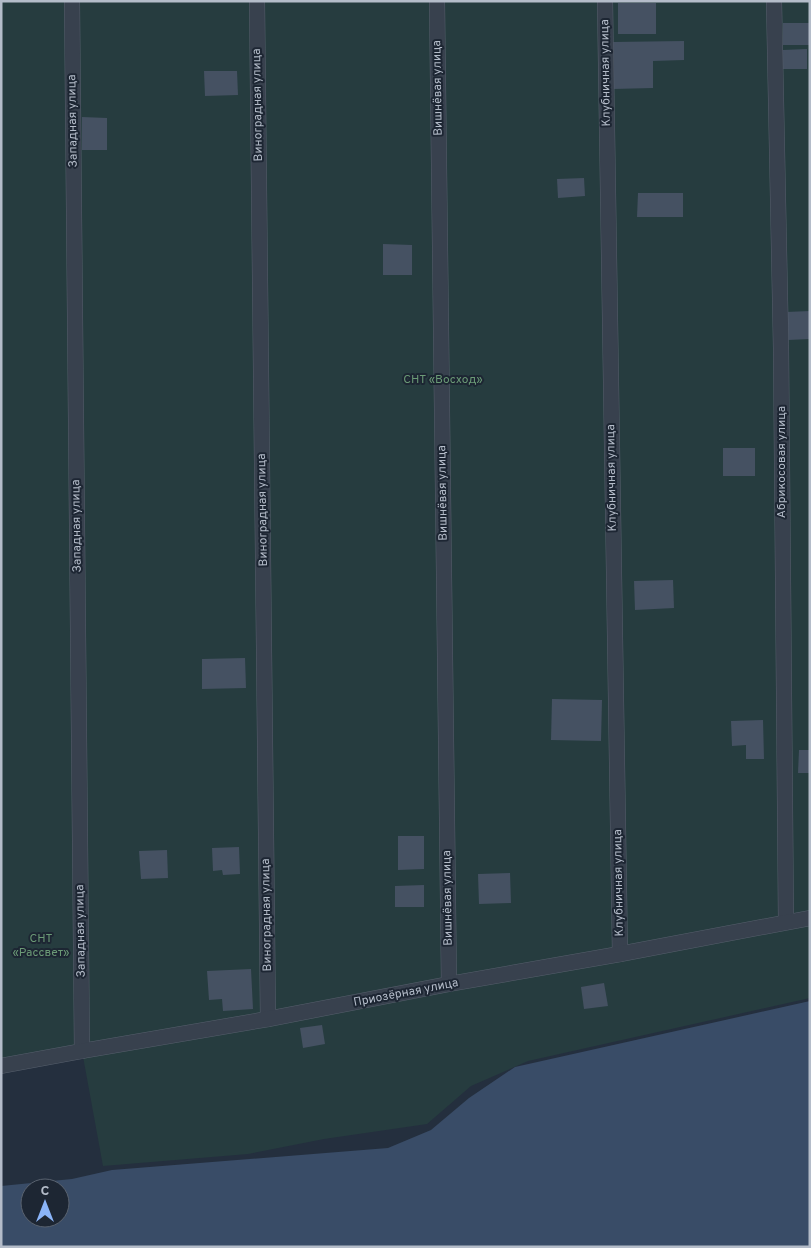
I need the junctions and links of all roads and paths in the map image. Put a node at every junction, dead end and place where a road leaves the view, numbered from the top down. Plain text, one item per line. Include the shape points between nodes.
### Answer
1 (72, 1) edge
2 (257, 1) edge
3 (437, 1) edge
4 (605, 1) edge
5 (774, 1) edge
6 (810, 918) edge
7 (786, 922) junction
8 (620, 954) junction
9 (449, 984) junction
10 (268, 1019) junction
11 (82, 1051) junction
12 (1, 1066) edge

1 - 11 street, Западная улица
2 - 10 street, Виноградная улица
3 - 9 street, Вишнёвая улица
4 - 8 street, Клубничная улица
5 - 7 street, Абрикосовая улица
6 - 7 street, Приозёрная улица
7 - 8 street, Приозёрная улица
8 - 9 street, Приозёрная улица
9 - 10 street, Приозёрная улица
10 - 11 street, Приозёрная улица
11 - 12 street, Приозёрная улица

